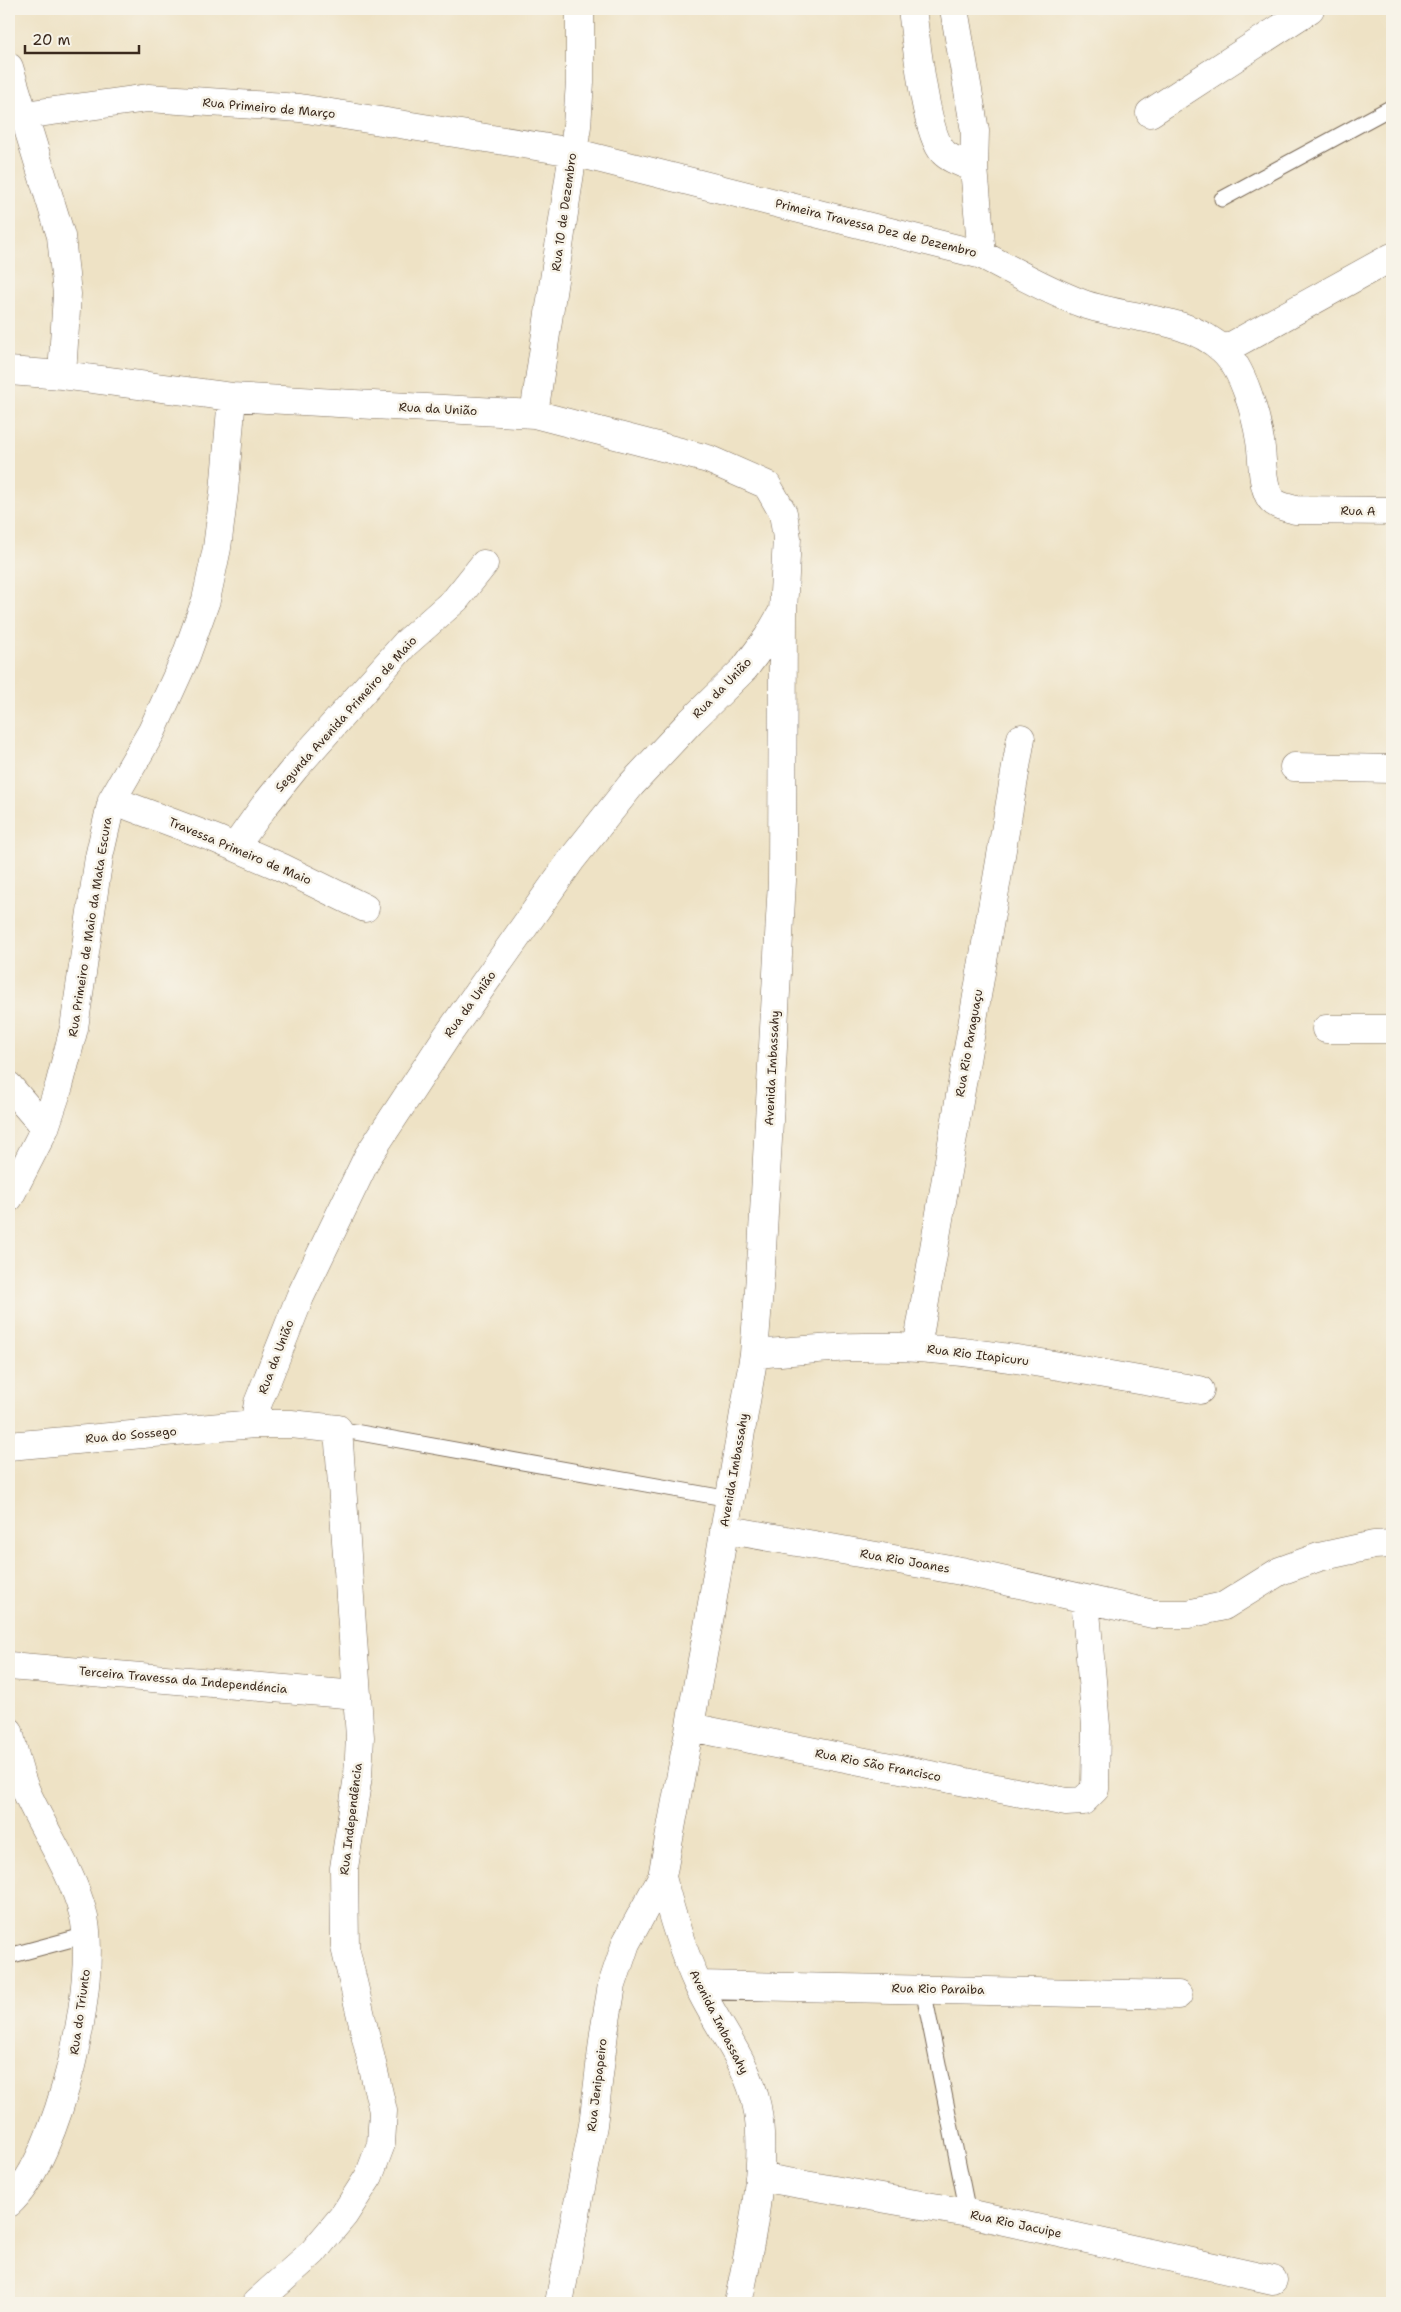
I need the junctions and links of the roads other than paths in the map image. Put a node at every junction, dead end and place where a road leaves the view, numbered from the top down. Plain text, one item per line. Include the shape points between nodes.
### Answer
1 (580, 9) edge
2 (912, 9) edge
3 (954, 9) edge
4 (1310, 9) edge
5 (9, 67) edge
6 (1392, 107) edge
7 (1150, 113) dead end
8 (24, 115) junction
9 (573, 152) junction
10 (974, 168) junction
11 (1222, 199) dead end
12 (982, 255) junction
13 (1392, 257) edge
14 (1224, 350) junction
15 (9, 371) edge
16 (62, 375) junction
17 (232, 397) junction
18 (534, 414) junction
19 (1392, 511) edge
20 (484, 564) dead end
21 (783, 611) junction
22 (1022, 738) dead end
23 (1294, 767) dead end
24 (1392, 769) edge
25 (112, 800) junction
26 (235, 847) junction
27 (365, 908) dead end
28 (1326, 1029) dead end
29 (1392, 1029) edge
30 (9, 1086) edge
31 (44, 1128) junction
32 (9, 1198) edge
33 (917, 1348) junction
34 (754, 1354) junction
35 (1200, 1390) dead end
36 (254, 1424) junction
37 (338, 1429) junction
38 (9, 1446) edge
39 (730, 1499) junction
40 (724, 1529) junction
41 (1392, 1544) edge
42 (1085, 1600) junction
43 (9, 1666) edge
44 (357, 1695) junction
45 (690, 1727) junction
46 (9, 1731) edge
47 (662, 1876) junction
48 (87, 1936) junction
49 (9, 1956) edge
50 (698, 1985) junction
51 (923, 1989) junction
52 (1178, 1995) dead end
53 (759, 2176) junction
54 (9, 2203) edge
55 (968, 2213) junction
56 (1273, 2280) dead end
57 (256, 2303) edge
58 (559, 2303) edge
59 (738, 2303) edge

1 - 9 street, Rua 10 de Dezembro via 580,82
2 - 10 street via 922,84 934,136 943,153
3 - 10 street via 975,131
4 - 7 street
5 - 8 street
6 - 11 lane
8 - 9 street, Rua Primeiro de Março via 148,98 300,108
8 - 16 street via 61,236 67,294
9 - 12 street, Primeira Travessa Dez de Dezembro
9 - 18 street, Rua 10 de Dezembro
10 - 12 street
12 - 14 street, Primeira Travessa Dez de Dezembro via 1081,303 1188,329
13 - 14 street
14 - 19 street, Rua A via 1236,368 1254,415 1270,498 1280,506 1296,510
15 - 16 street, Rua da União
16 - 17 street, Rua da União
17 - 18 street, Rua da União
17 - 25 street, Rua Primeiro de Maio da Mata Escura via 217,548 206,600 186,656 152,731
18 - 21 street, Rua da União via 708,459 767,485 783,513 787,538
20 - 26 street, Segunda Avenida Primeiro de Maio via 456,599 406,644 295,768
21 - 34 street, Avenida Imbassahy via 782,881
21 - 36 street, Rua da União via 745,668 631,785 572,859 447,1036 368,1156 300,1297 258,1403
22 - 33 street, Rua Rio Paraguaçu
23 - 24 street
25 - 26 street, Travessa Primeiro de Maio
25 - 31 street, Rua Primeiro de Maio da Mata Escura via 99,857 74,1028
26 - 27 street, Travessa Primeiro de Maio
28 - 29 street
30 - 31 street
31 - 32 street, Rua Primeiro de Maio da Mata Escura
33 - 34 street, Rua Rio Itapicuru via 854,1347
33 - 35 street, Rua Rio Itapicuru via 997,1356
34 - 39 street, Avenida Imbassahy
36 - 37 street
36 - 38 street, Rua do Sossego
37 - 39 lane
37 - 44 street, Rua Independência
39 - 40 street, Avenida Imbassahy
40 - 42 street, Rua Rio Joanes via 961,1571
40 - 45 street, Avenida Imbassahy
41 - 42 street, Rua Rio Joanes via 1319,1557 1280,1571 1224,1606 1188,1614 1153,1614
42 - 45 street, Rua Rio São Francisco via 1096,1726 1096,1782 1095,1789 1083,1801 1066,1802
43 - 44 street, Terceira Travessa da Independéncia
44 - 57 street, Rua Independência via 360,1736 358,1776 344,1868 345,1947 383,2111 381,2144 368,2176 344,2215 313,2252
45 - 47 street, Avenida Imbassahy
46 - 48 street, Rua do Triunto via 26,1792 65,1864 83,1913
47 - 50 street, Avenida Imbassahy via 671,1914
47 - 58 street, Rua Jenipapeiro via 626,1943 612,1985 594,2125
48 - 49 lane
48 - 54 street, Rua do Triunto via 87,1975 73,2059 62,2100 40,2158 19,2194
50 - 51 street, Rua Rio Paraiba
50 - 53 street, Avenida Imbassahy via 747,2075 757,2107 761,2150
51 - 52 street, Rua Rio Paraiba
51 - 55 lane
53 - 55 street, Rua Rio Jacuipe
53 - 59 street, Avenida Imbassahy
55 - 56 street, Rua Rio Jacuipe

